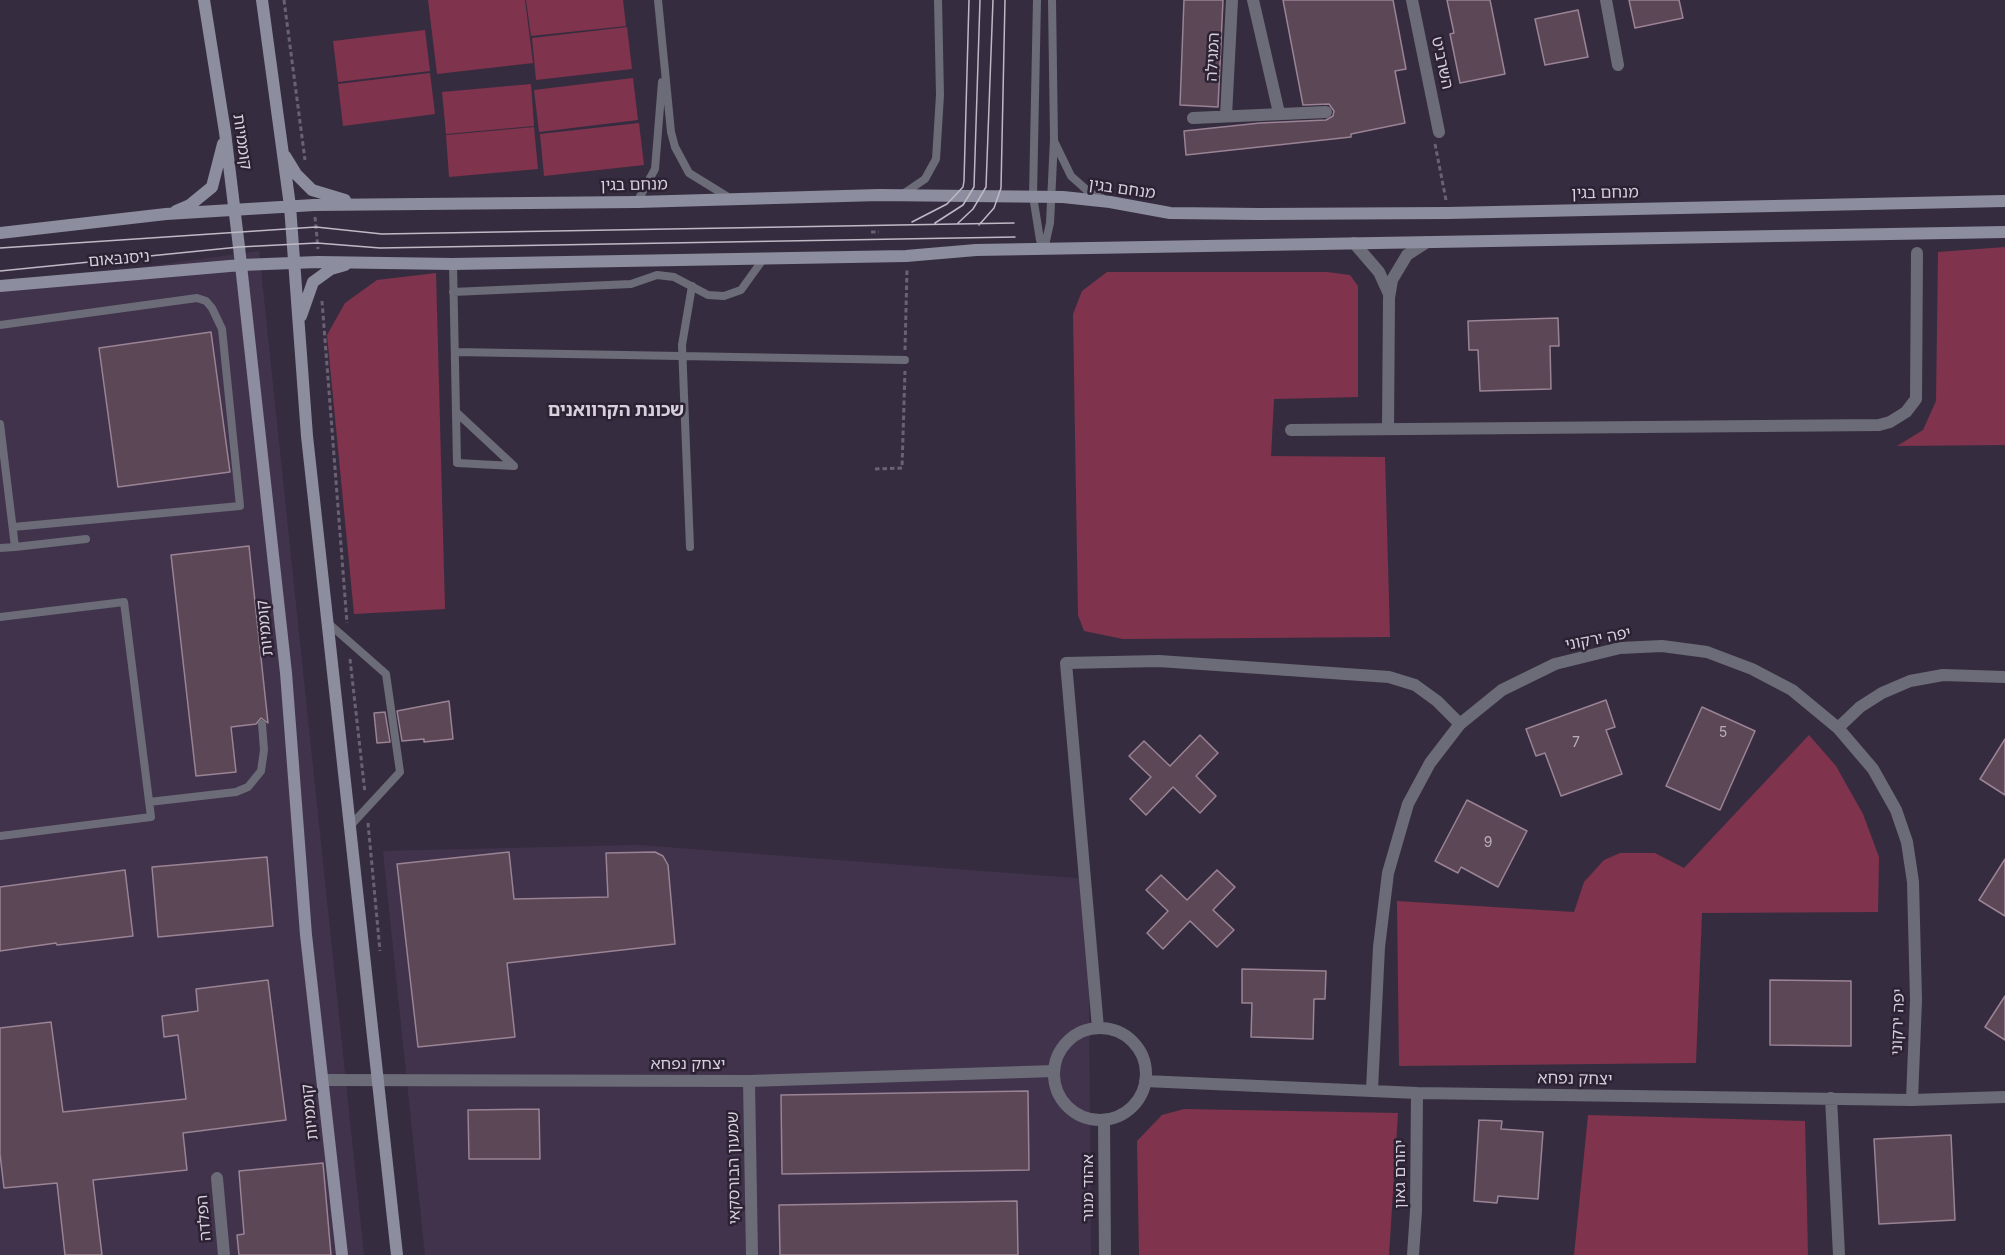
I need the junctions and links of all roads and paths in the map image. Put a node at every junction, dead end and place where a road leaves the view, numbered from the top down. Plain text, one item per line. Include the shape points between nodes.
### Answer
1 (204, 0) edge
2 (262, 0) edge
3 (658, 0) edge
4 (938, 0) edge
5 (1036, 0) edge
6 (1053, 0) edge
7 (1232, 0) edge
8 (1253, 0) edge
9 (1412, 0) edge
10 (1606, 0) edge
11 (664, 53) junction
12 (1618, 65) dead end
13 (1326, 112) dead end
14 (1279, 113) junction
15 (1226, 116) junction
16 (1192, 118) dead end
17 (225, 132) junction
18 (1439, 132) dead end
19 (1054, 138) junction
20 (281, 150) junction
21 (1438, 161) dead end
22 (902, 195) junction
23 (1034, 196) junction
24 (1050, 197) junction
25 (732, 200) junction
26 (2005, 201) edge
27 (637, 202) junction
28 (1110, 202) junction
29 (358, 204) junction
30 (290, 206) junction
31 (235, 209) junction
32 (1448, 213) junction
33 (166, 214) junction
34 (870, 232) dead end
35 (879, 232) dead end
36 (2005, 232) edge
37 (0, 233) edge
38 (1427, 242) junction
39 (1354, 243) junction
40 (1044, 250) junction
41 (1917, 254) dead end
42 (765, 257) junction
43 (294, 262) junction
44 (355, 262) junction
45 (453, 264) junction
46 (241, 265) junction
47 (907, 276) dead end
48 (0, 286) edge
49 (692, 286) junction
50 (453, 292) junction
51 (1389, 298) junction
52 (0, 325) edge
53 (299, 328) junction
54 (455, 352) junction
55 (683, 356) junction
56 (905, 360) junction
57 (456, 412) junction
58 (0, 424) edge
59 (1388, 429) junction
60 (1290, 430) dead end
61 (875, 469) dead end
62 (13, 527) junction
63 (86, 539) dead end
64 (15, 547) junction
65 (690, 547) dead end
66 (0, 548) edge
67 (0, 617) edge
68 (328, 623) junction
69 (2005, 677) edge
70 (262, 723) dead end
71 (1460, 724) junction
72 (1838, 728) junction
73 (149, 802) junction
74 (351, 825) junction
75 (0, 836) edge
76 (1098, 1028) junction
77 (1054, 1071) junction
78 (378, 1078) junction
79 (322, 1080) junction
80 (748, 1081) junction
81 (1145, 1081) junction
82 (1372, 1090) junction
83 (1417, 1094) junction
84 (2005, 1097) edge
85 (1831, 1098) junction
86 (1912, 1100) junction
87 (1104, 1120) junction
88 (217, 1178) dead end
89 (224, 1255) edge
90 (342, 1255) edge
91 (397, 1255) edge
92 (752, 1255) edge
93 (1105, 1255) edge
94 (1413, 1255) edge
95 (1839, 1255) edge

1 - 17 street, קוממיות
2 - 20 street
3 - 11 lane
4 - 22 lane via 940,95 936,159 925,179
5 - 23 lane
6 - 19 lane
7 - 15 street, המגילה
8 - 14 street
9 - 18 street, השרביט
10 - 12 street
11 - 25 lane via 671,132 682,163 695,178
11 - 27 lane via 655,169
13 - 14 street
14 - 15 street
15 - 16 street
17 - 31 street, קוממיות
17 - 33 street via 212,187 190,205
19 - 24 lane
19 - 28 lane via 1071,176 1090,193
20 - 29 street via 312,190
20 - 30 street
21 - 32 path
22 - 23 street, מנחם בגין
22 - 25 street, מנחם בגין
23 - 24 street, מנחם בגין
23 - 40 lane
24 - 28 street, מנחם בגין
24 - 40 lane
25 - 27 street, מנחם בגין
26 - 32 street, מנחם בגין
27 - 29 street, מנחם בגין
28 - 32 street, מנחם בגין via 1170,213
29 - 30 street, מנחם בגין
30 - 31 street, מנחם בגין
30 - 43 street
31 - 33 street
31 - 46 street, קוממיות
33 - 37 street
34 - 35 path
36 - 38 street
38 - 39 street
38 - 51 street via 1401,263
39 - 40 street
39 - 51 street via 1379,272
40 - 42 street
41 - 59 street via 1916,399 1906,412 1890,422
42 - 45 street
42 - 49 lane via 741,290 724,296 708,295
43 - 44 street
43 - 46 street
43 - 53 street
44 - 45 street
44 - 53 street via 331,269 313,282
45 - 50 lane
46 - 48 street, ניסנבאום
46 - 79 street, קוממיות via 286,673 306,935
47 - 56 path
49 - 50 lane via 674,277 657,275 631,284
49 - 55 lane
50 - 54 lane
51 - 59 street
52 - 62 lane via 197,298 206,301 222,329 240,506
53 - 68 street
54 - 55 lane
54 - 57 lane
55 - 56 lane
55 - 65 lane
56 - 61 path via 902,468
57 - 57 lane via 456,463 514,466 489,443
58 - 62 lane
59 - 60 street
62 - 64 lane
63 - 64 lane
64 - 66 lane
67 - 73 lane via 124,602
68 - 74 street
68 - 74 lane via 386,674 400,772
69 - 72 street via 1943,675 1910,681 1860,707
70 - 73 lane via 261,771 248,787 236,792
71 - 72 street, יפה ירקוני via 1502,690 1555,664 1620,648 1662,646 1707,652 1752,669 1792,690
71 - 76 street via 1414,685 1389,677 1159,661 1066,663
71 - 82 street, יפה ירקוני via 1430,763 1408,804 1388,873 1379,947
72 - 86 street, יפה ירקוני via 1874,769 1896,810 1907,842 1916,942
73 - 75 lane via 151,817
74 - 78 street
76 - 77 street via 1069,1040 1059,1052
76 - 81 street via 1114,1030 1128,1038 1145,1065
77 - 80 street, יצחק נפחא
77 - 87 street via 1055,1087 1062,1101 1088,1119
78 - 79 street, יצחק נפחא
78 - 80 street, יצחק נפחא
78 - 91 street
79 - 90 street, קוממיות
80 - 92 street, שמעון הבורסקאי
81 - 82 street, יצחק נפחא
81 - 87 street via 1129,1110
82 - 83 street, יצחק נפחא
83 - 85 street, יצחק נפחא
83 - 94 street, יהורם גאון
84 - 86 street, יצחק נפחא
85 - 86 street, יצחק נפחא
85 - 95 street
87 - 93 street, אהוד מנור
88 - 89 street, הפלדה

